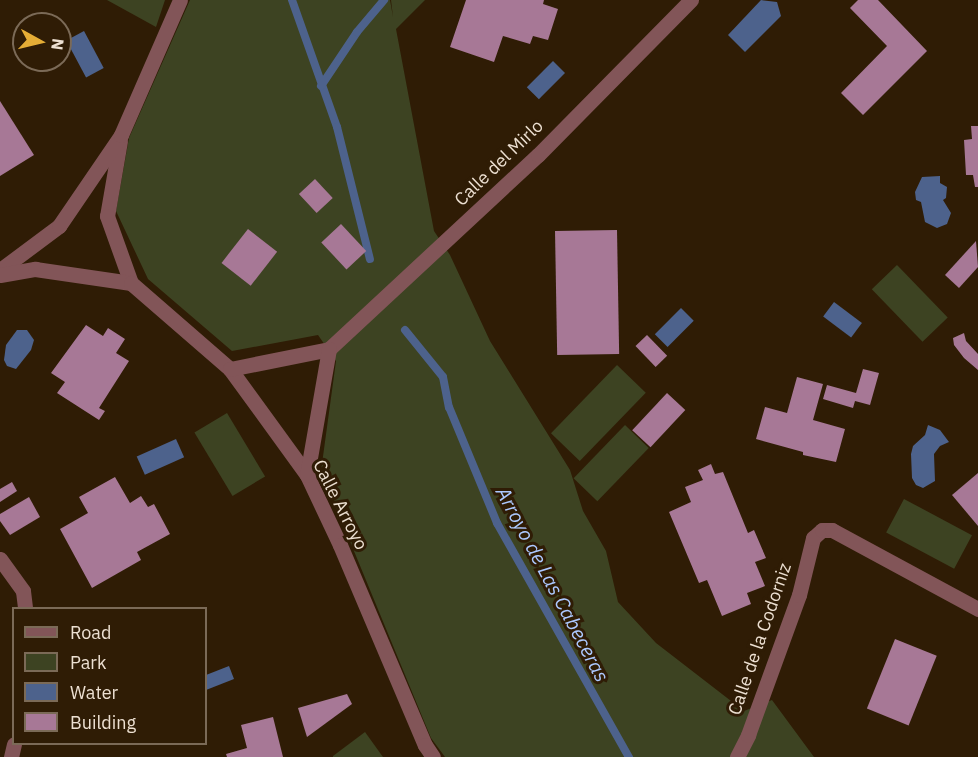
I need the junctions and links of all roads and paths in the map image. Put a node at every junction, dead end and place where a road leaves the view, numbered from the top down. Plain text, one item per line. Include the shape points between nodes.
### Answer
1 (180, 0) edge
2 (691, 0) edge
3 (121, 135) junction
4 (0, 270) edge
5 (0, 275) edge
6 (131, 283) junction
7 (329, 349) junction
8 (230, 369) junction
9 (307, 475) junction
10 (0, 559) edge
11 (25, 607) edge
12 (978, 609) edge
13 (434, 757) edge
14 (736, 757) edge

1 - 3 street
2 - 7 street, Calle del Mirlo via 538,155
3 - 4 street via 59,226
3 - 6 street, Calle Arroyo via 107,216
5 - 6 street via 34,269
6 - 8 street, Calle Arroyo
7 - 8 street
7 - 9 street
8 - 9 street, Calle Arroyo
9 - 13 street, Calle Arroyo via 425,745
10 - 11 street via 23,591
12 - 14 street, Calle de la Codorniz via 832,530 822,530 813,538 799,595 748,735

